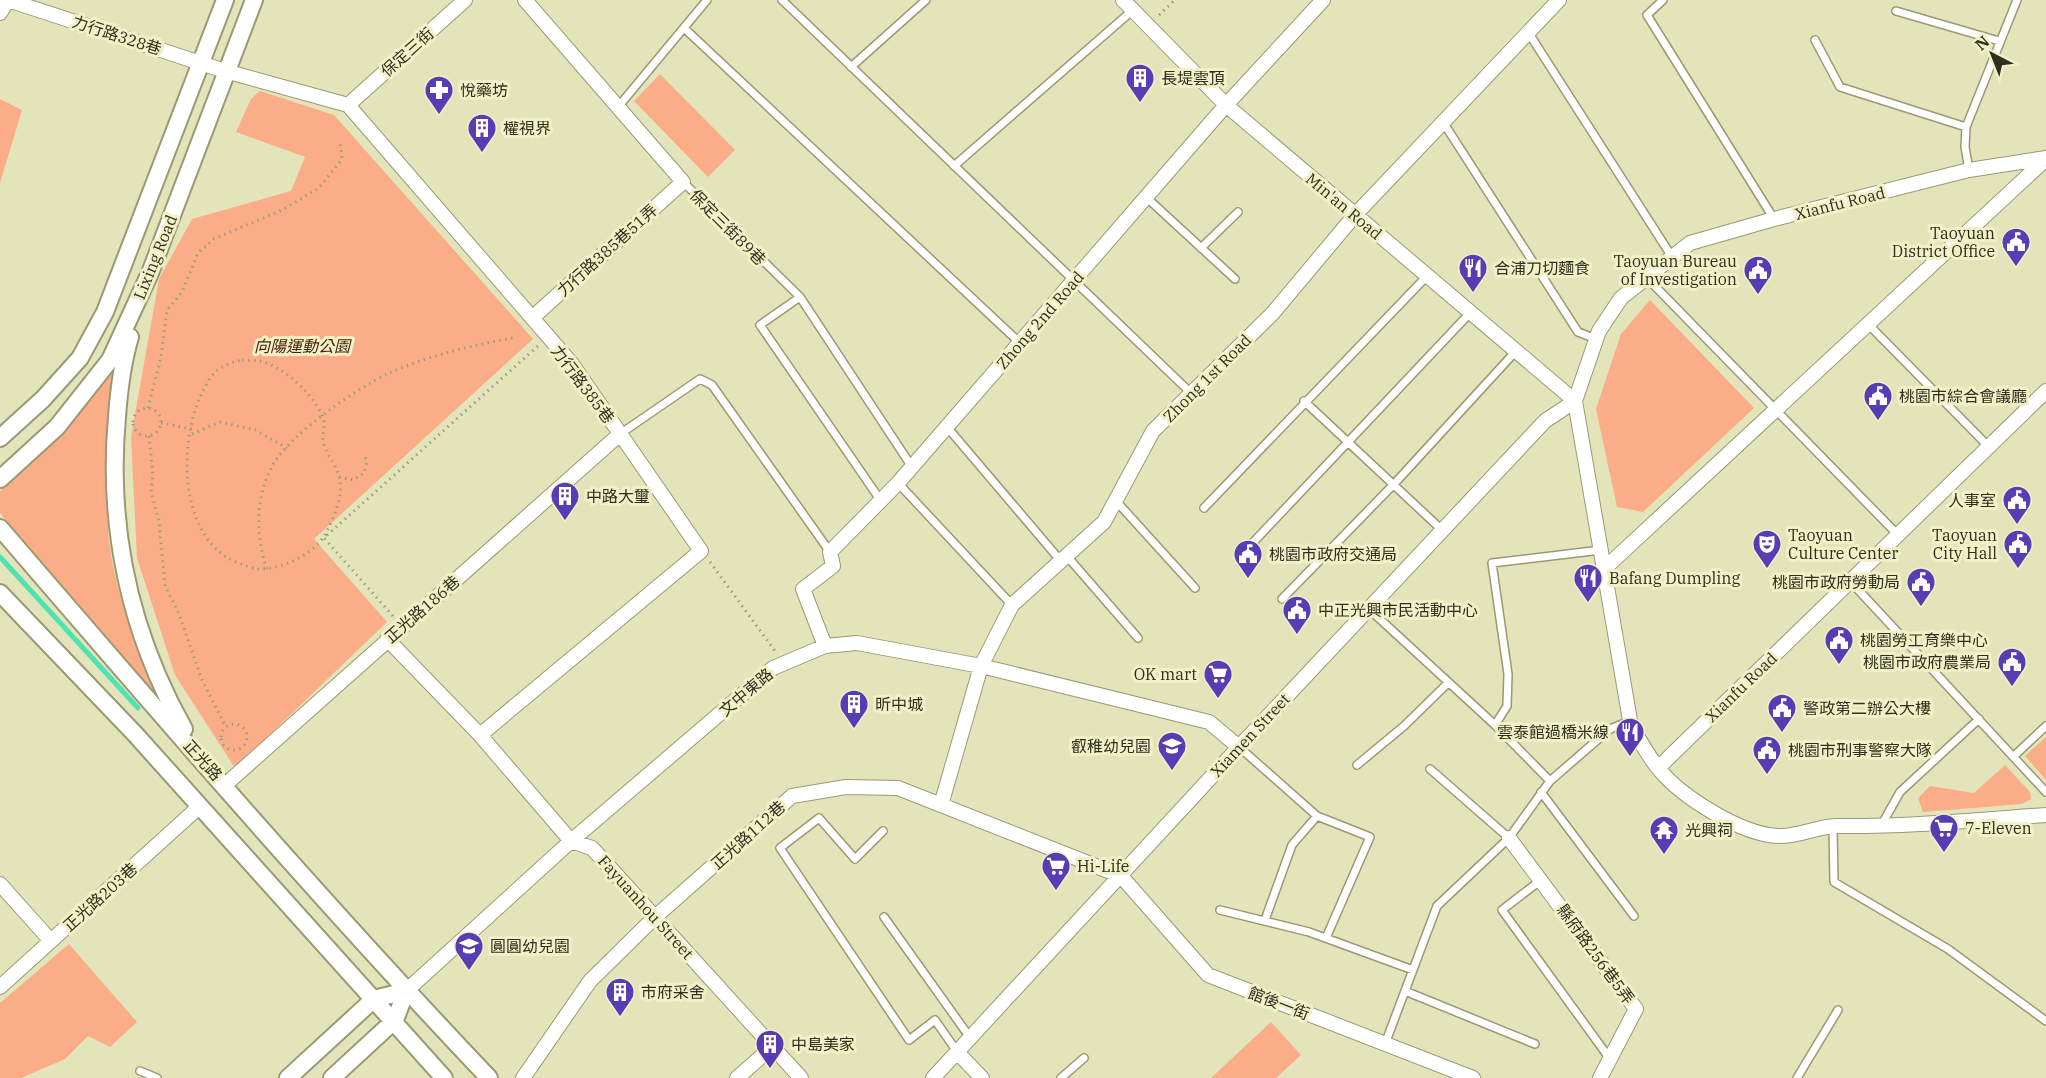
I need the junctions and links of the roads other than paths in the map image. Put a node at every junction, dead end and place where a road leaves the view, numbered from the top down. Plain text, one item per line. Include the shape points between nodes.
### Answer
1 (8, 0) edge
2 (225, 0) edge
3 (254, 0) edge
4 (465, 0) edge
5 (525, 0) edge
6 (707, 0) edge
7 (782, 0) edge
8 (926, 0) edge
9 (1323, 0) edge
10 (1559, 0) edge
11 (1663, 0) edge
12 (2017, 0) edge
13 (1128, 5) edge
14 (1896, 11) dead end
15 (0, 13) edge
16 (684, 28) junction
17 (1528, 32) junction
18 (1815, 40) dead end
19 (1999, 41) junction
20 (200, 62) junction
21 (851, 67) junction
22 (225, 71) junction
23 (348, 105) junction
24 (1226, 105) junction
25 (618, 107) junction
26 (1443, 122) junction
27 (1966, 127) junction
28 (2046, 158) edge
29 (954, 166) junction
30 (1969, 170) junction
31 (683, 182) junction
32 (1146, 197) junction
33 (1238, 212) dead end
34 (1355, 215) junction
35 (1774, 219) junction
36 (1201, 248) junction
37 (1672, 257) junction
38 (150, 273) junction
39 (1428, 275) junction
40 (1646, 277) junction
41 (1235, 279) dead end
42 (1073, 282) junction
43 (800, 297) junction
44 (1470, 313) junction
45 (532, 318) junction
46 (1868, 324) junction
47 (1596, 339) junction
48 (1020, 343) junction
49 (1516, 351) junction
50 (1192, 394) junction
51 (2044, 397) edge
52 (1304, 401) junction
53 (1575, 401) junction
54 (1777, 409) junction
55 (947, 427) junction
56 (620, 434) junction
57 (0, 438) edge
58 (1349, 444) junction
59 (1989, 447) junction
60 (912, 467) junction
61 (0, 479) edge
62 (898, 483) junction
63 (1395, 483) junction
64 (880, 501) junction
65 (1117, 502) junction
66 (1203, 508) dead end
67 (0, 528) edge
68 (1442, 530) junction
69 (1898, 535) junction
70 (1601, 550) junction
71 (1245, 551) dead end
72 (830, 552) junction
73 (1063, 557) junction
74 (1604, 569) junction
75 (1850, 581) junction
76 (1195, 588) dead end
77 (0, 593) edge
78 (1282, 599) dead end
79 (1012, 604) junction
80 (1370, 610) junction
81 (1138, 638) dead end
82 (387, 639) junction
83 (825, 646) junction
84 (981, 666) junction
85 (1448, 683) junction
86 (1979, 719) junction
87 (1630, 721) junction
88 (1495, 725) junction
89 (2046, 726) edge
90 (480, 735) junction
91 (1239, 747) junction
92 (199, 756) junction
93 (2014, 756) junction
94 (1357, 765) dead end
95 (1658, 768) junction
96 (1430, 769) dead end
97 (1550, 781) junction
98 (225, 785) junction
99 (1541, 792) junction
100 (2046, 792) edge
101 (941, 805) junction
102 (200, 806) junction
103 (2046, 815) edge
104 (1317, 816) junction
105 (1833, 826) junction
106 (1881, 827) junction
107 (883, 831) dead end
108 (1509, 838) junction
109 (571, 841) junction
110 (1121, 876) junction
111 (1541, 880) junction
112 (0, 884) edge
113 (1220, 910) dead end
114 (1634, 916) dead end
115 (655, 917) junction
116 (884, 917) dead end
117 (1265, 920) junction
118 (1326, 938) junction
119 (51, 941) junction
120 (1413, 970) junction
121 (0, 987) edge
122 (406, 991) junction
123 (1405, 991) junction
124 (374, 999) junction
125 (1838, 1010) dead end
126 (395, 1020) junction
127 (2046, 1021) edge
128 (971, 1039) junction
129 (1385, 1044) junction
130 (1535, 1044) dead end
131 (772, 1047) junction
132 (958, 1053) junction
133 (1084, 1058) dead end
134 (1610, 1059) junction
135 (140, 1071) dead end
136 (1466, 1077) edge
137 (157, 1078) edge
138 (288, 1078) edge
139 (333, 1078) edge
140 (444, 1078) edge
141 (489, 1078) edge
142 (523, 1078) edge
143 (737, 1078) edge
144 (801, 1078) edge
145 (933, 1078) edge
146 (982, 1078) edge
147 (1061, 1078) edge
148 (1600, 1078) edge
149 (1797, 1078) edge

1 - 15 street
1 - 20 street, 力行路328巷
2 - 20 street, Lixing Road
3 - 22 street, Lixing Road
4 - 23 street, 保定三街
5 - 25 street, 保定三街89巷
6 - 16 lane
7 - 21 lane
8 - 21 lane
9 - 24 street, Zhong 2nd Road
10 - 17 street, Zhong 1st Road
11 - 35 lane via 1647,15
12 - 19 lane
13 - 24 street, Min'an Road
13 - 29 lane
14 - 19 lane
16 - 25 lane
16 - 48 lane
17 - 26 street, Zhong 1st Road
17 - 37 lane
18 - 27 lane via 1840,87
19 - 27 lane
20 - 22 street, 力行路328巷
20 - 57 street, Lixing Road via 105,312 80,358
21 - 29 lane
22 - 23 street
22 - 38 street, Lixing Road
23 - 45 street, 力行路385巷
24 - 32 street, Zhong 2nd Road
24 - 34 street, Min'an Road
25 - 31 street, 保定三街89巷
26 - 34 street, Zhong 1st Road
26 - 47 lane via 1578,332
27 - 30 lane
28 - 30 street, Xianfu Road
28 - 46 street, Xianfu Road
29 - 42 lane
30 - 35 street, Xianfu Road
31 - 43 lane, 保定三街89巷
31 - 45 street, 力行路385巷51弄
32 - 36 lane
32 - 42 street, Zhong 2nd Road
33 - 36 lane
34 - 39 street, Min'an Road
34 - 50 street, Zhong 1st Road via 1272,314
35 - 37 street, Xianfu Road via 1690,243
36 - 41 lane
37 - 40 street, Xianfu Road
38 - 61 street, Lixing Road via 110,360 57,427
38 - 92 street via 122,364 112,467 117,531 131,601 146,649
39 - 44 street, Min'an Road
39 - 52 lane
40 - 47 street, Xianfu Road via 1621,298
40 - 54 lane
42 - 48 street, Zhong 2nd Road
42 - 50 lane
43 - 60 lane, 保定三街89巷
43 - 64 lane via 760,325
44 - 49 street, Min'an Road
44 - 58 lane
45 - 56 street, 力行路385巷 via 572,364
46 - 54 street, Xianfu Road
46 - 59 lane
47 - 53 street, Xianfu Road
48 - 55 street, Zhong 2nd Road
49 - 53 street, Min'an Road
49 - 63 lane
50 - 65 street, Zhong 1st Road via 1153,431
51 - 59 street, Xianfu Road
52 - 58 lane
52 - 66 lane
53 - 68 street, Xiamen Street via 1545,421
53 - 70 street, Xianfu Road
54 - 69 lane
54 - 74 street, Xianfu Road
55 - 60 street, Zhong 2nd Road
55 - 73 lane
56 - 72 lane via 700,380 712,385
56 - 82 street, 正光路186巷
56 - 90 street, 力行路385巷 via 701,551
58 - 63 lane
58 - 71 lane
59 - 69 street, Xianfu Road
60 - 62 street, Zhong 2nd Road
62 - 64 street, Zhong 2nd Road
62 - 79 lane
63 - 68 lane
63 - 78 lane
64 - 72 street, Zhong 2nd Road
65 - 73 street, Zhong 1st Road via 1104,522
65 - 76 lane
67 - 92 street, 正光路
68 - 80 street, Xiamen Street
69 - 75 street, Xianfu Road
70 - 74 street, Xianfu Road
70 - 88 lane via 1492,563 1508,674 1507,706
72 - 83 street, Zhong 2nd Road via 833,566 802,590
73 - 79 street, Zhong 1st Road
73 - 81 lane
74 - 87 street, Xianfu Road
75 - 86 lane
75 - 95 street, Xianfu Road
77 - 102 street, 正光路
79 - 84 street, Zhong 1st Road
80 - 85 lane
80 - 91 street, Xiamen Street
82 - 90 street, Fayuanhou Street
82 - 98 street, 正光路186巷
83 - 84 street, 文中東路 via 857,643
83 - 109 street, 文中東路 via 773,668
84 - 91 street, 文中東路 via 1209,722
84 - 101 street, Zhong 1st Road
85 - 88 lane
85 - 94 lane
86 - 93 lane
86 - 106 lane via 1900,792
87 - 95 street, Xianfu Road
87 - 97 lane via 1610,729
88 - 97 lane
89 - 93 lane
90 - 109 street, Fayuanhou Street
91 - 104 lane
91 - 110 street, Xiamen Street
92 - 98 street, 正光路
93 - 100 lane
95 - 105 street, Xianfu Road via 1685,792 1752,832 1780,836
96 - 108 lane
97 - 99 lane
98 - 122 street, 正光路
99 - 108 lane
99 - 114 lane
101 - 110 street, 正光路112巷
101 - 115 street, 正光路112巷 via 898,788 846,787 792,796
102 - 119 street, 正光路203巷
102 - 124 street, 正光路
103 - 106 street, Xianfu Road
104 - 117 lane via 1292,845
104 - 118 lane via 1370,837
105 - 106 street, Xianfu Road
105 - 127 lane via 1834,882 1948,949
107 - 132 lane via 855,859 819,818 780,848 909,1040 935,1020
108 - 111 street, 縣府路256巷5弄
108 - 120 lane via 1437,906
109 - 115 street, Fayuanhou Street via 592,848
109 - 122 street, 文中東路
110 - 128 street, Xiamen Street
110 - 129 street, 館後一街 via 1208,975
111 - 134 street, 縣府路256巷5弄 via 1636,1009
111 - 134 lane via 1502,910
112 - 119 street
113 - 117 lane
115 - 131 street, Fayuanhou Street
115 - 142 street, 正光路112巷 via 590,981
116 - 128 lane
117 - 118 lane
118 - 120 lane
119 - 121 street, 正光路203巷
120 - 123 lane
122 - 124 street
122 - 126 street
122 - 141 street, 正光路
123 - 129 lane
123 - 130 lane
124 - 126 street, 正光路
124 - 138 street
125 - 149 lane
126 - 139 street
126 - 140 street, 正光路
128 - 132 street, Xiamen Street
129 - 136 street, 館後一街
131 - 143 street
131 - 144 street, Fayuanhou Street
132 - 145 street, Xiamen Street
132 - 146 street
133 - 147 lane
134 - 148 street, 縣府路256巷5弄
135 - 137 lane

